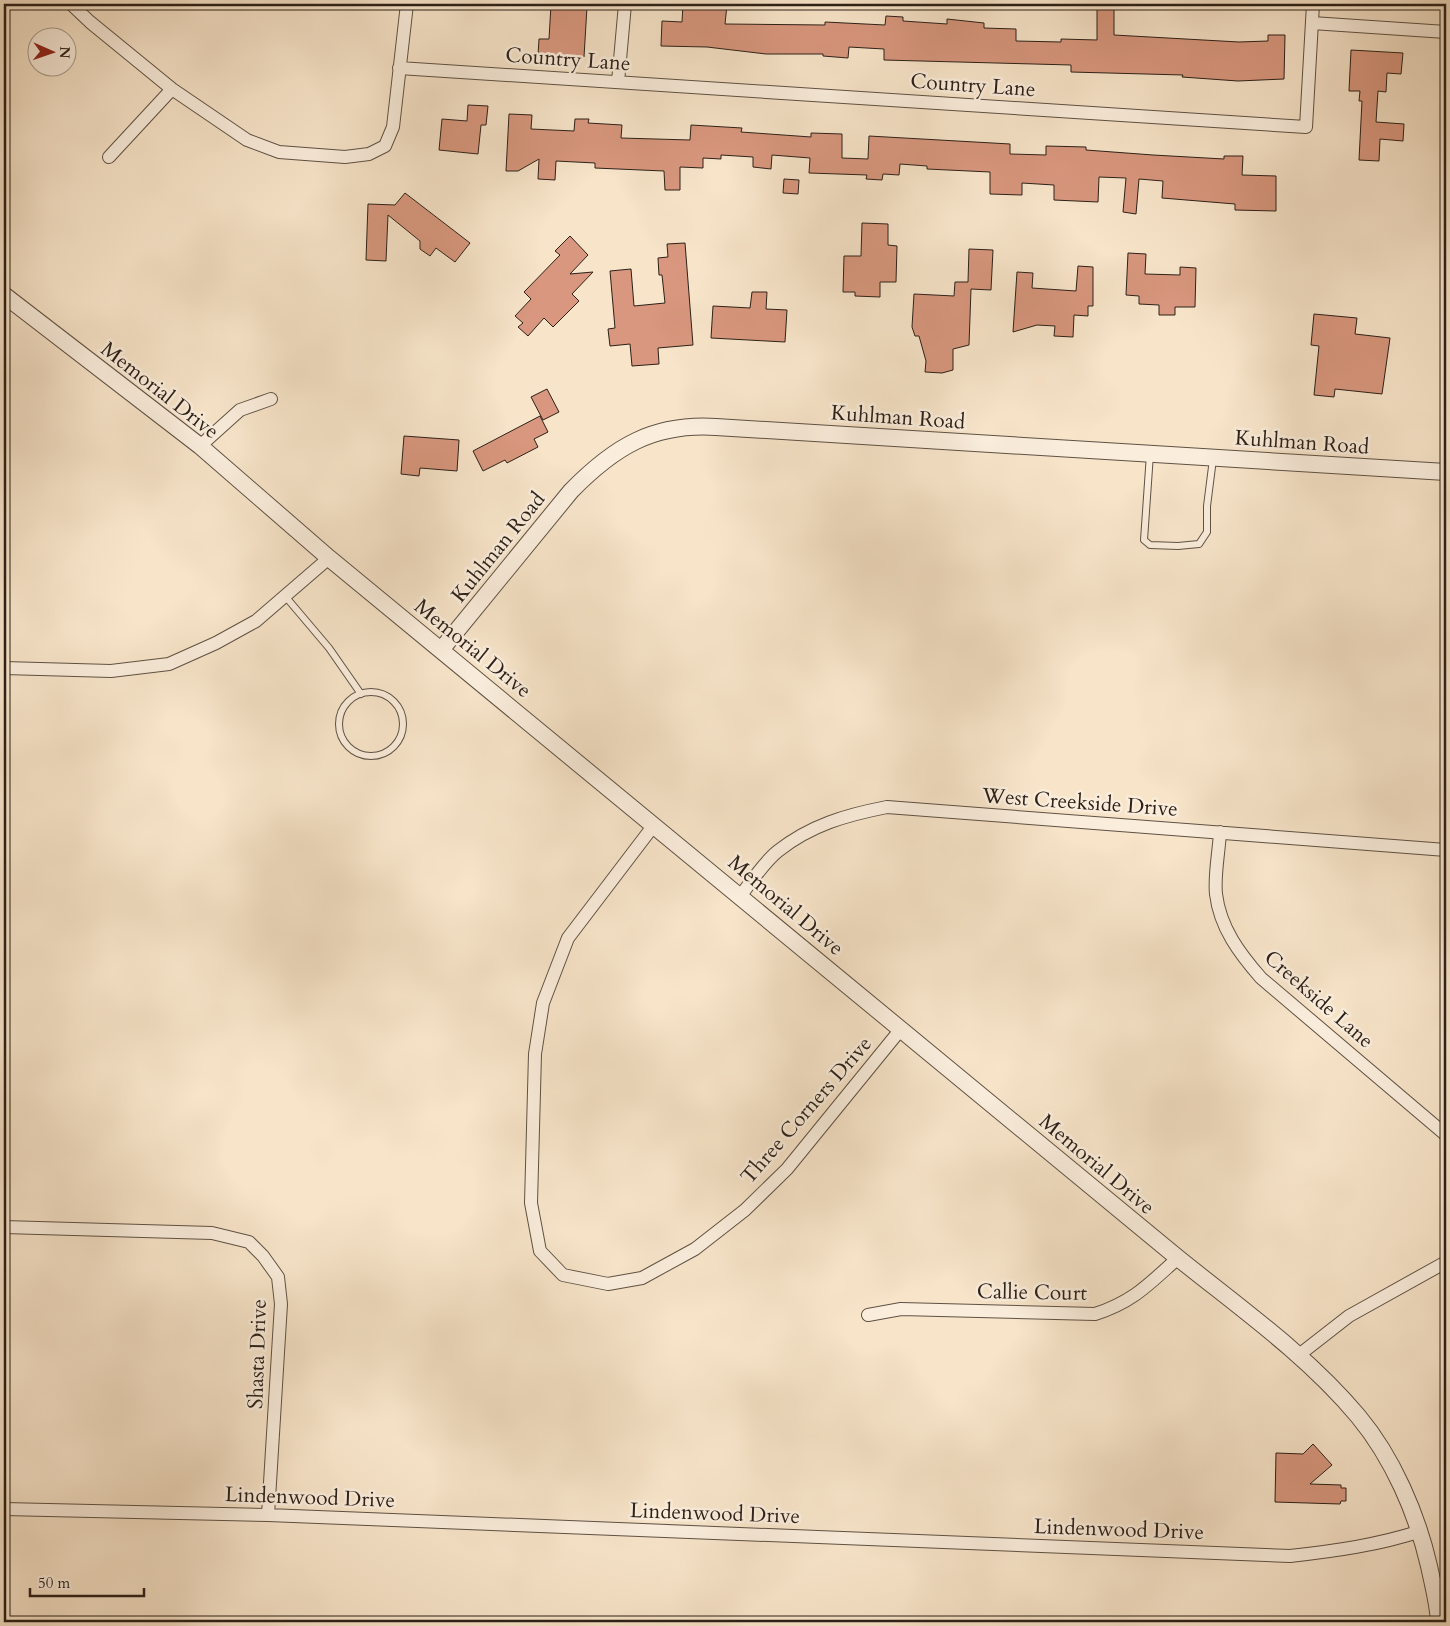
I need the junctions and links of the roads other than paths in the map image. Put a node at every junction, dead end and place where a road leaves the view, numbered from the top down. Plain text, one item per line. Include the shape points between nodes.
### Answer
1 (71, 4) edge
2 (407, 4) edge
3 (625, 4) edge
4 (1313, 4) edge
5 (1312, 23) junction
6 (1446, 32) edge
7 (399, 68) junction
8 (618, 82) junction
9 (172, 89) junction
10 (109, 158) dead end
11 (4, 295) edge
12 (270, 399) dead end
13 (200, 446) junction
14 (1150, 454) junction
15 (1213, 458) junction
16 (1446, 472) edge
17 (329, 558) junction
18 (285, 596) junction
19 (441, 650) junction
20 (4, 668) edge
21 (361, 694) junction
22 (654, 825) junction
23 (1220, 832) junction
24 (1446, 850) edge
25 (741, 895) junction
26 (901, 1029) junction
27 (1446, 1135) edge
28 (4, 1227) edge
29 (1178, 1258) junction
30 (1446, 1262) edge
31 (868, 1315) dead end
32 (1299, 1355) junction
33 (4, 1509) edge
34 (268, 1515) junction
35 (1421, 1532) junction
36 (1441, 1611) edge

1 - 9 street
2 - 7 street
3 - 8 street
4 - 5 street
5 - 6 street
5 - 8 street, Country Lane via 1306,127
7 - 8 street, Country Lane
7 - 9 street via 393,128 385,146 369,154 345,157 279,152 247,140
9 - 10 street
11 - 13 street, Memorial Drive
12 - 13 street via 240,410
13 - 17 street, Memorial Drive
14 - 15 street, Kuhlman Road
14 - 15 lane via 1144,540 1150,544 1178,546 1199,544 1207,532
14 - 19 street, Kuhlman Road via 710,426 650,435 630,443 593,469 571,491
15 - 16 street, Kuhlman Road
17 - 18 street
17 - 19 street, Memorial Drive
18 - 20 street via 256,621 169,664 111,671
18 - 21 lane via 329,648
19 - 22 street, Memorial Drive
21 - 21 lane via 344,706 340,720 341,735 346,744 362,755 382,754 399,740 402,724 398,708 382,694
22 - 25 street, Memorial Drive
22 - 26 street, Three Corners Drive via 568,938 543,1003 535,1054 532,1204 540,1251 563,1275 608,1284 642,1278 695,1249 745,1210 787,1169
23 - 24 street, West Creekside Drive
23 - 25 street, West Creekside Drive via 887,808 846,815 814,827 776,852
23 - 27 street, Creekside Lane via 1216,894 1226,930 1242,957 1262,978
25 - 26 street, Memorial Drive
26 - 29 street, Memorial Drive
28 - 34 street, Shasta Drive via 212,1232 249,1242 263,1256 278,1277 281,1304
29 - 31 street, Callie Court via 1134,1298 1095,1314 901,1309
29 - 32 street, Memorial Drive
30 - 32 street via 1349,1316
32 - 35 street, Memorial Drive via 1358,1416 1383,1452
33 - 34 street, Lindenwood Drive
34 - 35 street, Lindenwood Drive via 1290,1556 1342,1551
35 - 36 street, Memorial Drive

